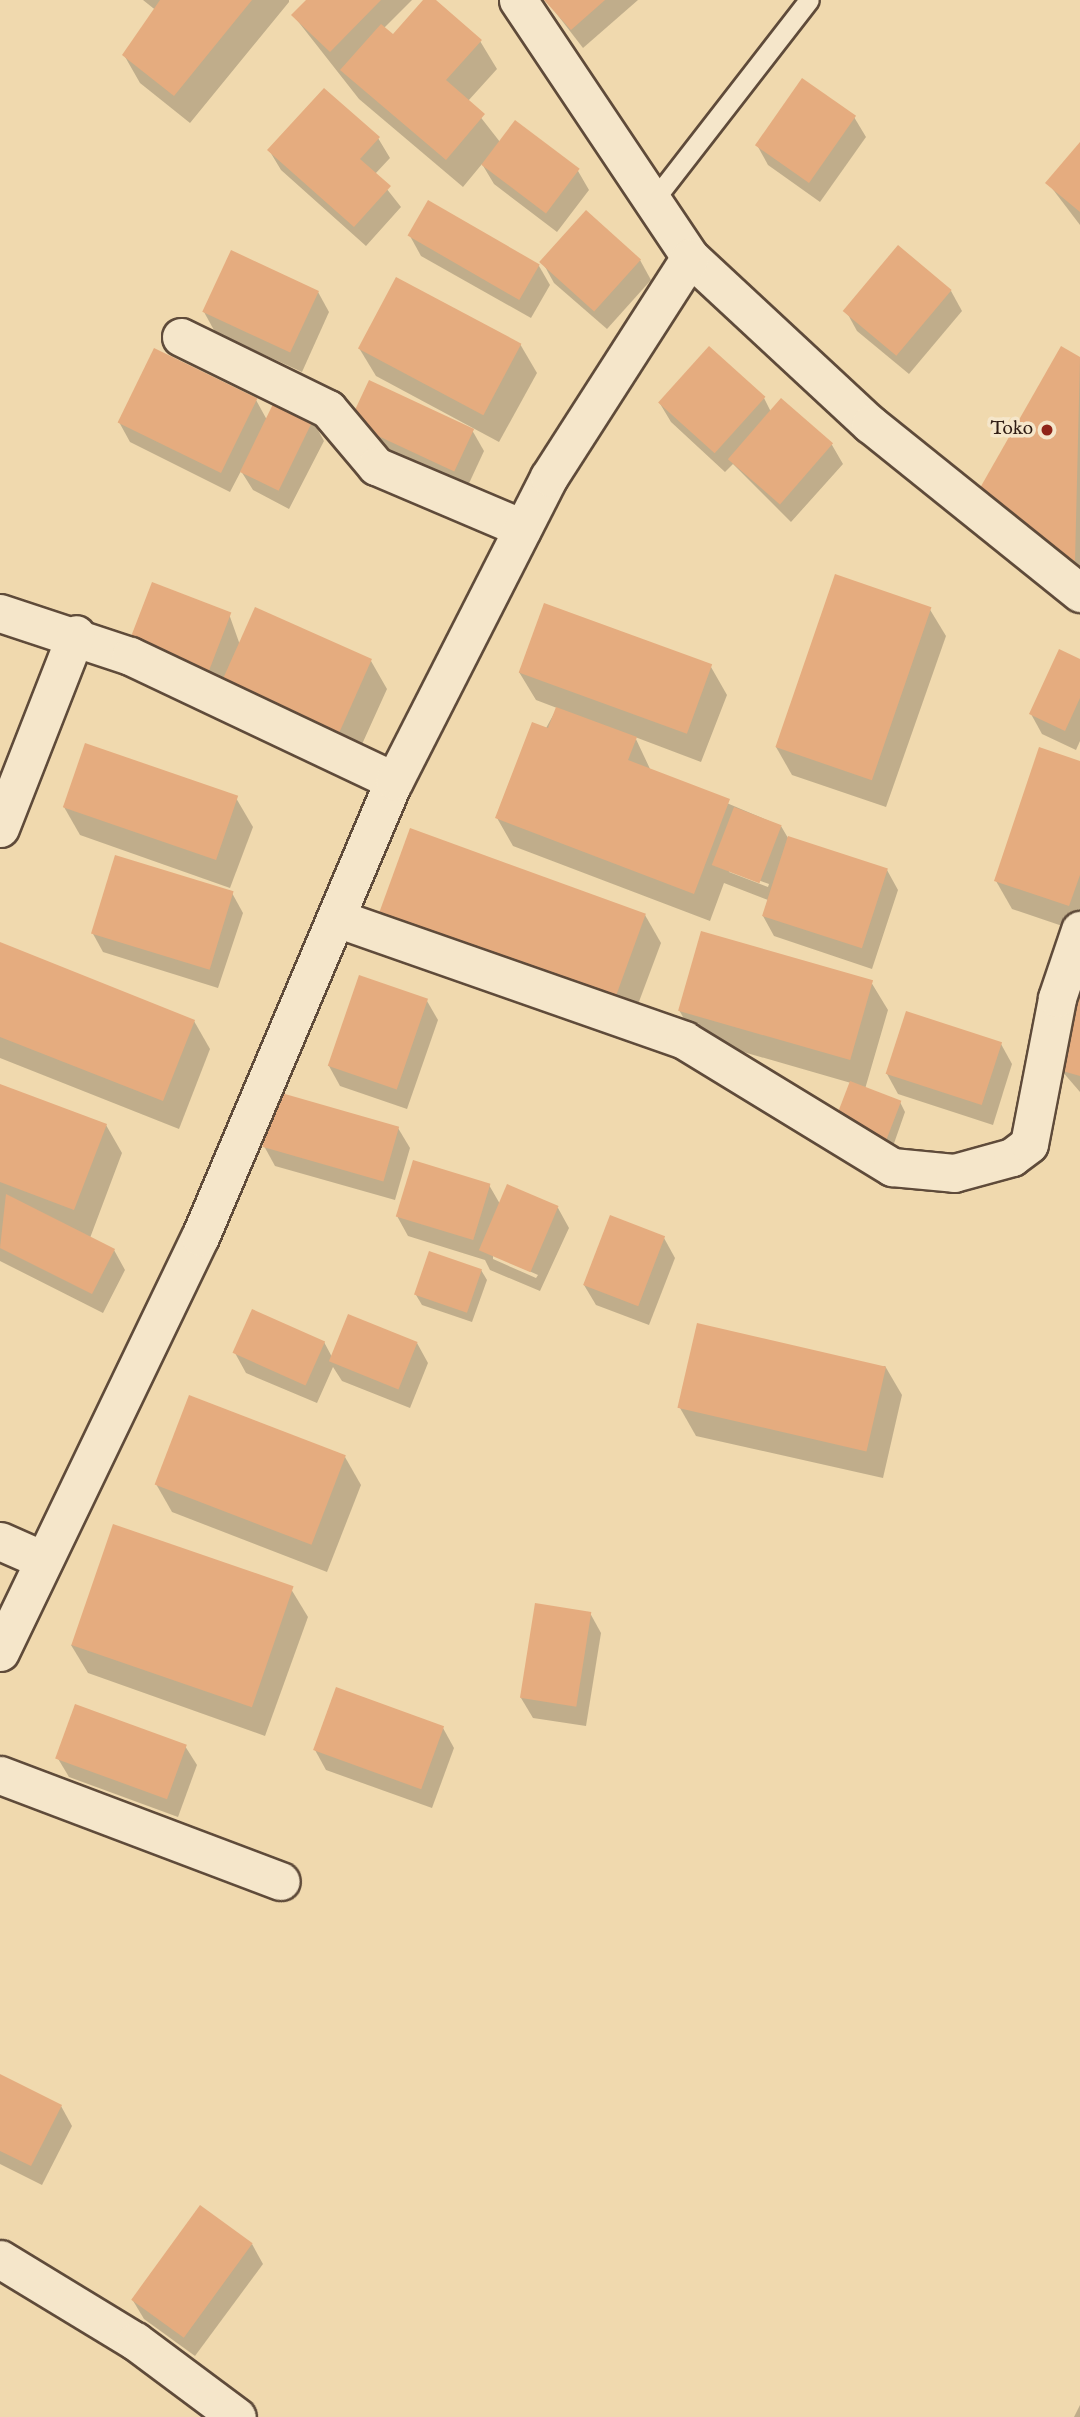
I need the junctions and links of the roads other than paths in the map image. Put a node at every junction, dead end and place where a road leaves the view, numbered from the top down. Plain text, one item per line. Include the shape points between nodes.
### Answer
1 (518, 0) edge
2 (809, 0) edge
3 (653, 201) junction
4 (690, 257) junction
5 (181, 337) dead end
6 (522, 528) junction
7 (1080, 593) edge
8 (0, 613) edge
9 (76, 634) junction
10 (394, 781) junction
11 (0, 828) edge
12 (336, 918) junction
13 (1080, 930) edge
14 (0, 1541) edge
15 (41, 1559) junction
16 (0, 1652) edge
17 (0, 1775) edge
18 (281, 1881) dead end
19 (0, 2259) edge
20 (237, 2417) edge

1 - 3 street
2 - 3 lane
3 - 4 street
4 - 6 street
4 - 7 street via 870,424
5 - 6 street via 328,409 376,466
6 - 10 street
8 - 9 street
9 - 10 street
9 - 11 street
10 - 12 street
12 - 13 street via 684,1040 891,1167 954,1173 1012,1157 1029,1144 1057,998
12 - 15 street via 200,1237
14 - 15 street
15 - 16 street
17 - 18 street
19 - 20 street via 135,2341

